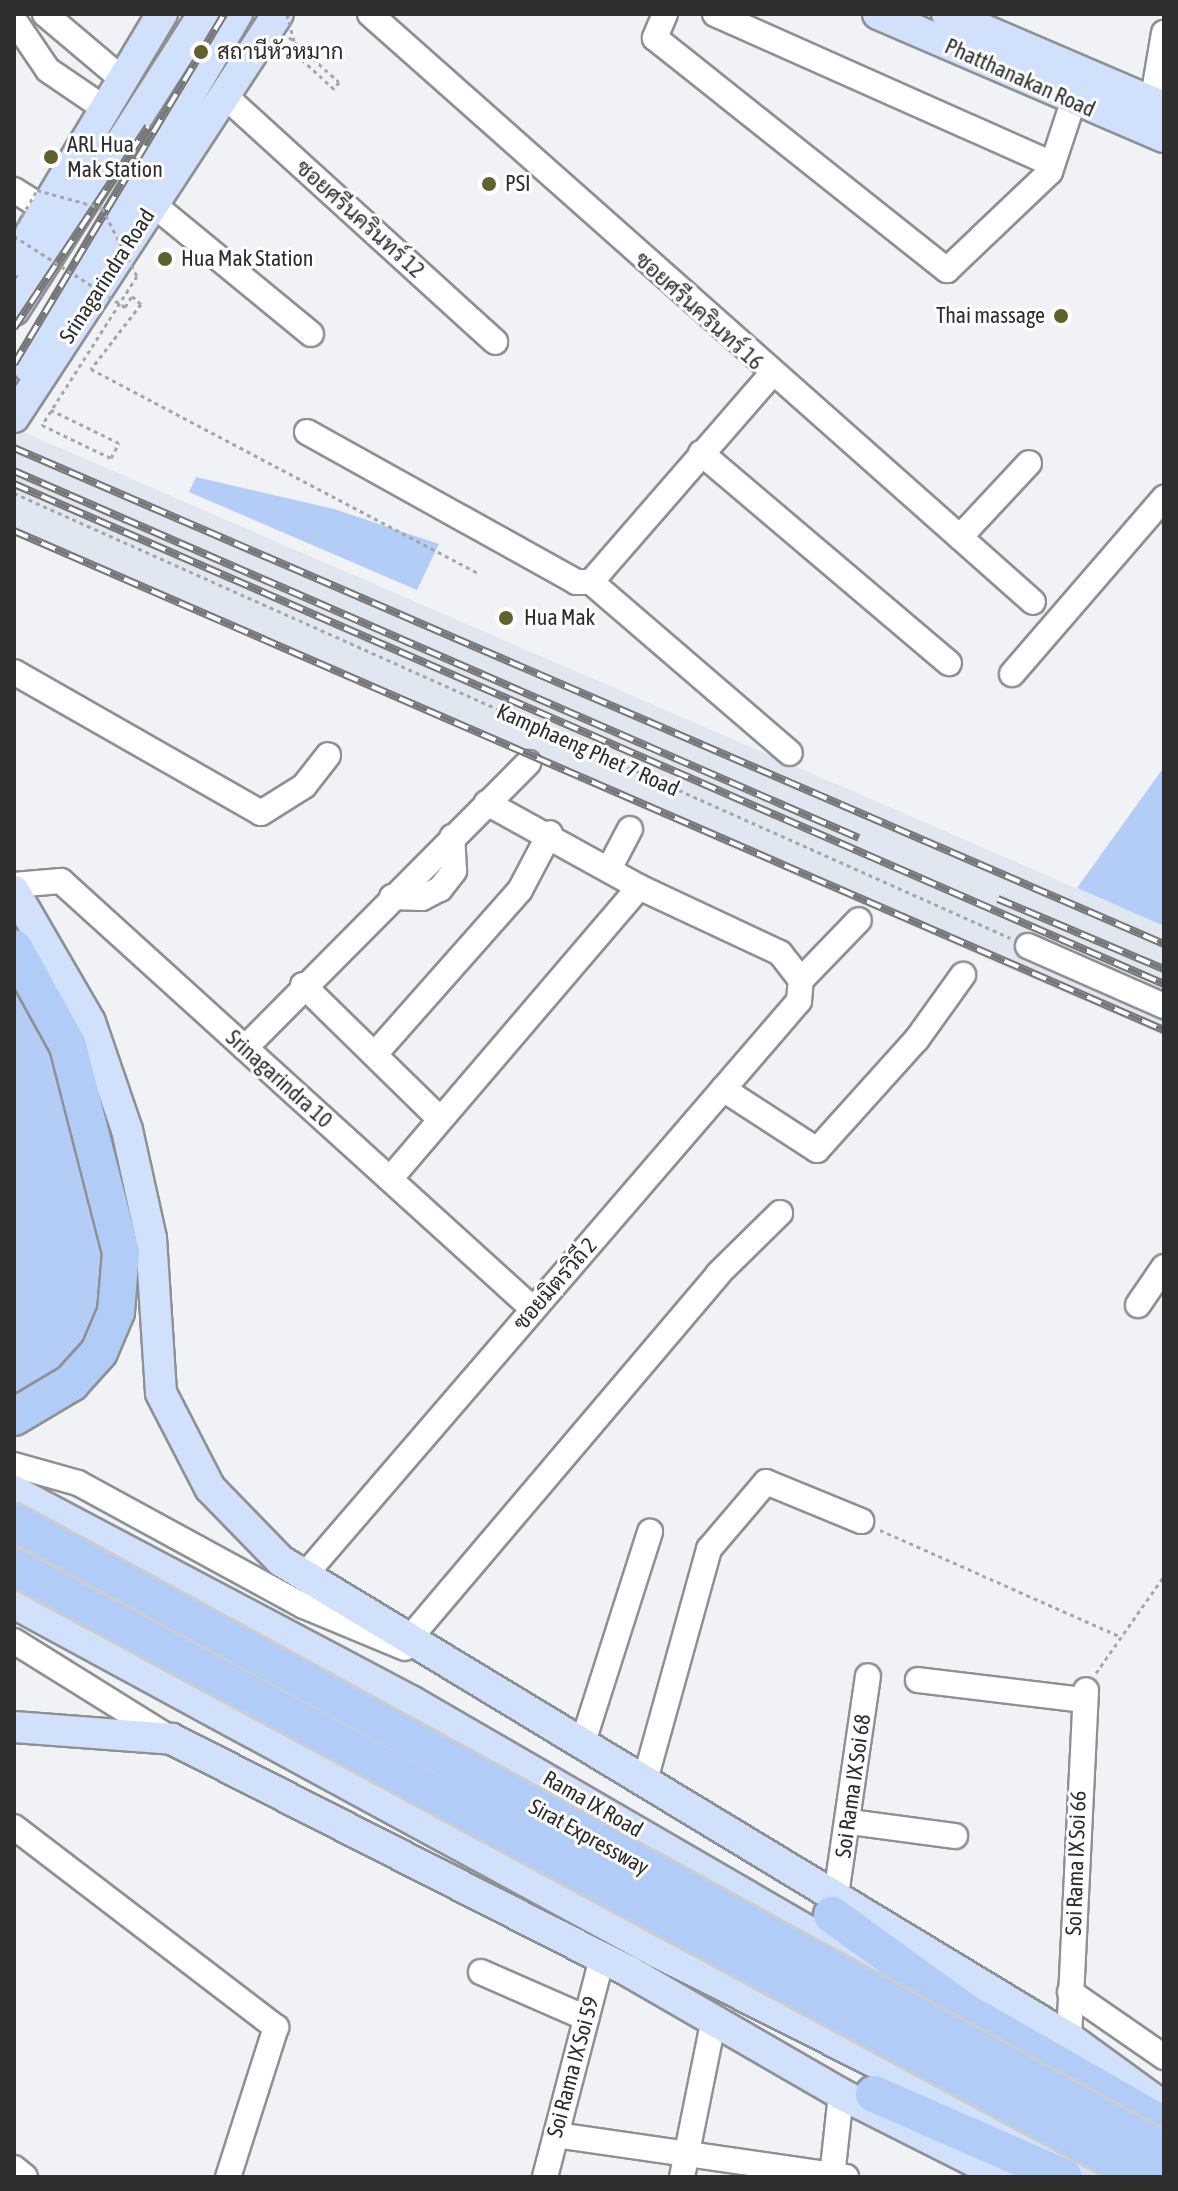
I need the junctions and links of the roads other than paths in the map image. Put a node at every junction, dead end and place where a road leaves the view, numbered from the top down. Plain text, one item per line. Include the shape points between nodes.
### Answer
1 (45, 14) edge
2 (162, 14) edge
3 (203, 14) edge
4 (237, 14) edge
5 (370, 14) edge
6 (665, 14) edge
7 (715, 14) edge
8 (878, 14) edge
9 (915, 14) edge
10 (947, 14) edge
11 (984, 14) edge
12 (280, 17) edge
13 (14, 20) edge
14 (1164, 33) edge
15 (122, 79) junction
16 (226, 97) junction
17 (1161, 99) edge
18 (1073, 102) junction
19 (104, 108) junction
20 (1164, 135) edge
21 (1052, 164) junction
22 (14, 190) edge
23 (154, 205) junction
24 (45, 209) junction
25 (14, 261) edge
26 (14, 310) edge
27 (311, 334) dead end
28 (495, 342) dead end
29 (771, 375) junction
30 (18, 402) edge
31 (307, 432) dead end
32 (701, 453) junction
33 (1029, 463) dead end
34 (1164, 498) edge
35 (960, 537) junction
36 (591, 582) junction
37 (1033, 602) dead end
38 (949, 663) dead end
39 (14, 672) edge
40 (1012, 674) dead end
41 (790, 753) dead end
42 (328, 755) dead end
43 (528, 763) dead end
44 (487, 803) junction
45 (630, 829) dead end
46 (550, 833) junction
47 (609, 869) junction
48 (639, 887) junction
49 (14, 888) edge
50 (859, 920) dead end
51 (1028, 946) road end
52 (14, 948) edge
53 (963, 975) dead end
54 (303, 985) junction
55 (801, 986) junction
56 (1164, 1006) edge
57 (245, 1048) junction
58 (375, 1054) junction
59 (723, 1089) junction
60 (439, 1118) junction
61 (390, 1179) junction
62 (780, 1213) dead end
63 (1164, 1267) edge
64 (1138, 1305) dead end
65 (533, 1309) junction
66 (14, 1417) edge
67 (14, 1465) edge
68 (14, 1491) edge
69 (861, 1521) road end
70 (14, 1522) edge
71 (650, 1532) dead end
72 (14, 1567) edge
73 (304, 1576) junction
74 (14, 1603) edge
75 (409, 1639) junction
76 (14, 1641) edge
77 (468, 1674) junction
78 (868, 1676) dead end
79 (918, 1680) dead end
80 (14, 1727) edge
81 (172, 1739) junction
82 (582, 1745) junction
83 (645, 1780) junction
84 (850, 1822) junction
85 (14, 1827) edge
86 (955, 1836) dead end
87 (834, 1905) junction
88 (602, 1958) junction
89 (481, 1972) dead end
90 (630, 1972) junction
91 (1070, 1992) junction
92 (914, 1993) junction
93 (586, 2018) junction
94 (713, 2023) junction
95 (1069, 2038) junction
96 (1164, 2057) edge
97 (864, 2084) junction
98 (1164, 2107) edge
99 (1164, 2125) edge
100 (1164, 2134) edge
101 (556, 2135) junction
102 (1164, 2151) edge
103 (684, 2165) edge
104 (14, 2168) edge
105 (837, 2176) edge
106 (25, 2177) edge
107 (228, 2177) edge
108 (545, 2177) edge
109 (1005, 2177) edge
110 (1064, 2177) edge
111 (1102, 2177) edge
112 (1145, 2177) edge

1 - 15 street
2 - 15 main road
3 - 26 main road
4 - 30 main road
5 - 29 street, ซอยศรีนครินทร์ 16
6 - 21 street via 655,38 947,270
7 - 21 street
8 - 18 main road, Phatthanakan Road
9 - 20 main road, Phatthanakan Road
10 - 17 main road, Phatthanakan Road
11 - 17 main road, Phatthanakan Road
12 - 16 main road, Srinagarindra Road
13 - 19 street via 48,70
14 - 17 street
15 - 19 main road
16 - 23 main road, Srinagarindra Road
16 - 28 street, ซอยศรีนครินทร์ 12
18 - 20 main road, Phatthanakan Road
18 - 21 street
19 - 24 main road
22 - 24 street
23 - 27 street
23 - 30 main road, Srinagarindra Road
24 - 25 main road
29 - 32 street
29 - 35 street, ซอยศรีนครินทร์ 16
31 - 36 street via 576,582
32 - 36 street
32 - 38 street
33 - 35 street
34 - 40 street
35 - 37 street, ซอยศรีนครินทร์ 16
36 - 41 street
39 - 42 street via 261,813 304,786
43 - 44 street
44 - 46 street
44 - 54 street
45 - 47 street
46 - 47 street
46 - 58 street via 520,890
47 - 48 street
48 - 55 street via 780,953
48 - 60 street
49 - 57 street, Srinagarindra 10 via 61,881
49 - 73 main road via 90,1022 127,1130 151,1238 161,1393 210,1488
50 - 55 street, ซอยมิตรวิถี 2
51 - 56 street
52 - 66 highway via 68,1046 121,1252 116,1312 99,1352 71,1383
53 - 59 street via 917,1039 817,1150
54 - 57 street
54 - 58 street
55 - 59 street, ซอยมิตรวิถี 2
57 - 61 street, Srinagarindra 10
58 - 60 street
59 - 65 street, ซอยมิตรวิถี 2
60 - 61 street
61 - 65 street, Srinagarindra 10
62 - 75 street via 708,1286
63 - 64 street
65 - 73 street, ซอยมิตรวิถี 2
67 - 77 street via 78,1483 304,1606
68 - 92 main road, Rama IX Road via 411,1701
69 - 83 street via 766,1482 716,1540 702,1564
70 - 102 highway, Sirat Expressway, bridge
71 - 82 street
72 - 112 highway, Sirat Expressway, bridge
73 - 75 main road
74 - 97 main road
75 - 77 main road
76 - 81 street
77 - 82 main road
78 - 84 street, Soi Rama IX Soi 68
79 - 91 street, Soi Rama IX Soi 66 via 1084,1695
80 - 81 main road
81 - 88 main road
82 - 83 main road
83 - 87 main road
84 - 86 street
84 - 87 street, Soi Rama IX Soi 68
85 - 107 street via 276,2027
87 - 95 main road
87 - 99 highway via 963,2010
88 - 90 main road
88 - 93 street, Soi Rama IX Soi 59
89 - 93 street
90 - 94 main road
90 - 97 main road
91 - 95 street, Soi Rama IX Soi 66
91 - 96 street
92 - 97 main road via 885,1998 873,2018
92 - 100 main road, Rama IX Road
93 - 101 street, Soi Rama IX Soi 59
94 - 97 main road
94 - 103 street
95 - 98 main road
97 - 105 street
97 - 109 main road
97 - 110 highway
97 - 111 main road
101 - 103 street
101 - 108 street, Soi Rama IX Soi 59
103 - 105 street
104 - 106 street

